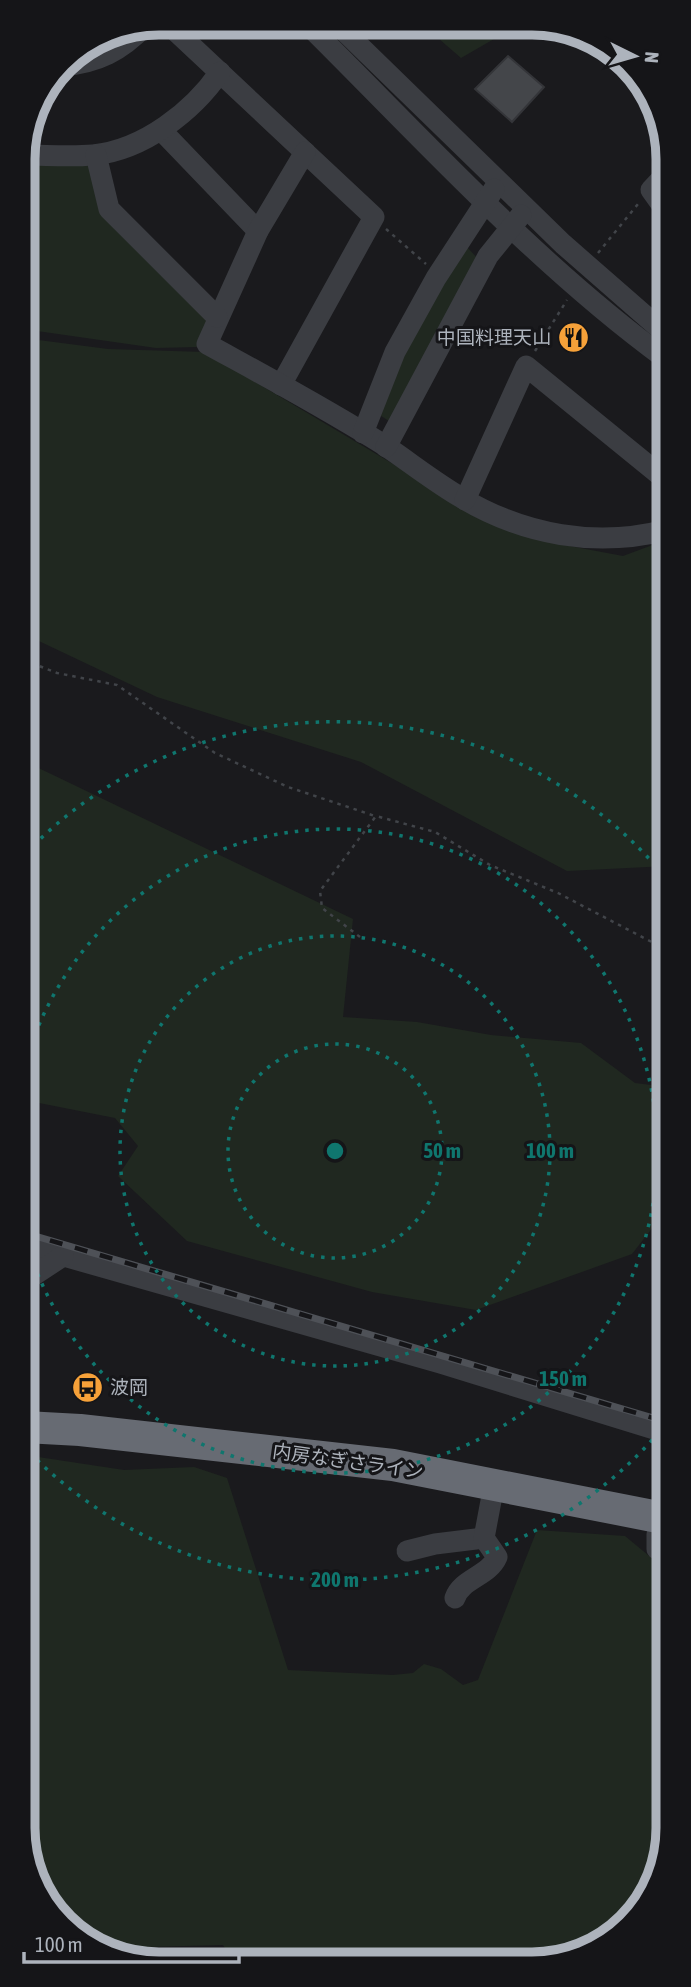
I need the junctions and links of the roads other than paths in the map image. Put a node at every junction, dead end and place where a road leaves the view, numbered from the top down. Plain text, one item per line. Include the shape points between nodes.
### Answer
1 (180, 35) edge
2 (318, 35) edge
3 (348, 35) edge
4 (135, 37) edge
5 (84, 61) edge
6 (220, 72) junction
7 (161, 130) junction
8 (305, 152) junction
9 (35, 155) edge
10 (96, 155) junction
11 (499, 181) junction
12 (486, 201) junction
13 (527, 208) junction
14 (512, 225) junction
15 (258, 231) junction
16 (217, 317) junction
17 (656, 325) edge
18 (656, 352) edge
19 (281, 385) junction
20 (363, 433) junction
21 (386, 447) junction
22 (656, 472) edge
23 (465, 500) junction
24 (656, 533) edge
25 (35, 1248) edge
26 (63, 1256) junction
27 (35, 1274) edge
28 (35, 1409) edge
29 (35, 1428) edge
30 (656, 1430) edge
31 (656, 1481) edge
32 (494, 1485) junction
33 (656, 1525) edge
34 (484, 1538) junction
35 (407, 1551) dead end
36 (455, 1598) dead end

1 - 6 street
2 - 12 street
3 - 11 street
4 - 5 street via 107,56
6 - 7 street via 205,94
6 - 8 street
7 - 10 street
7 - 15 street
8 - 15 street
8 - 19 street via 374,217
9 - 10 street
10 - 16 street via 109,209
11 - 12 street
11 - 13 street
12 - 14 street
12 - 20 street via 395,352
13 - 14 street
13 - 17 street
14 - 18 street via 620,326
14 - 21 street via 488,256
15 - 16 street
16 - 19 street via 207,344
19 - 20 street
20 - 21 street
21 - 23 street
22 - 23 street via 526,366
23 - 24 street via 507,520 582,539 636,538
25 - 26 street
26 - 27 street
26 - 30 street
28 - 31 highway, 内房なぎさライン via 106,1413
29 - 32 highway, 内房なぎさライン via 393,1465
32 - 33 highway, 内房なぎさライン
32 - 34 street
34 - 35 street
34 - 36 street via 498,1557 493,1567 458,1591

